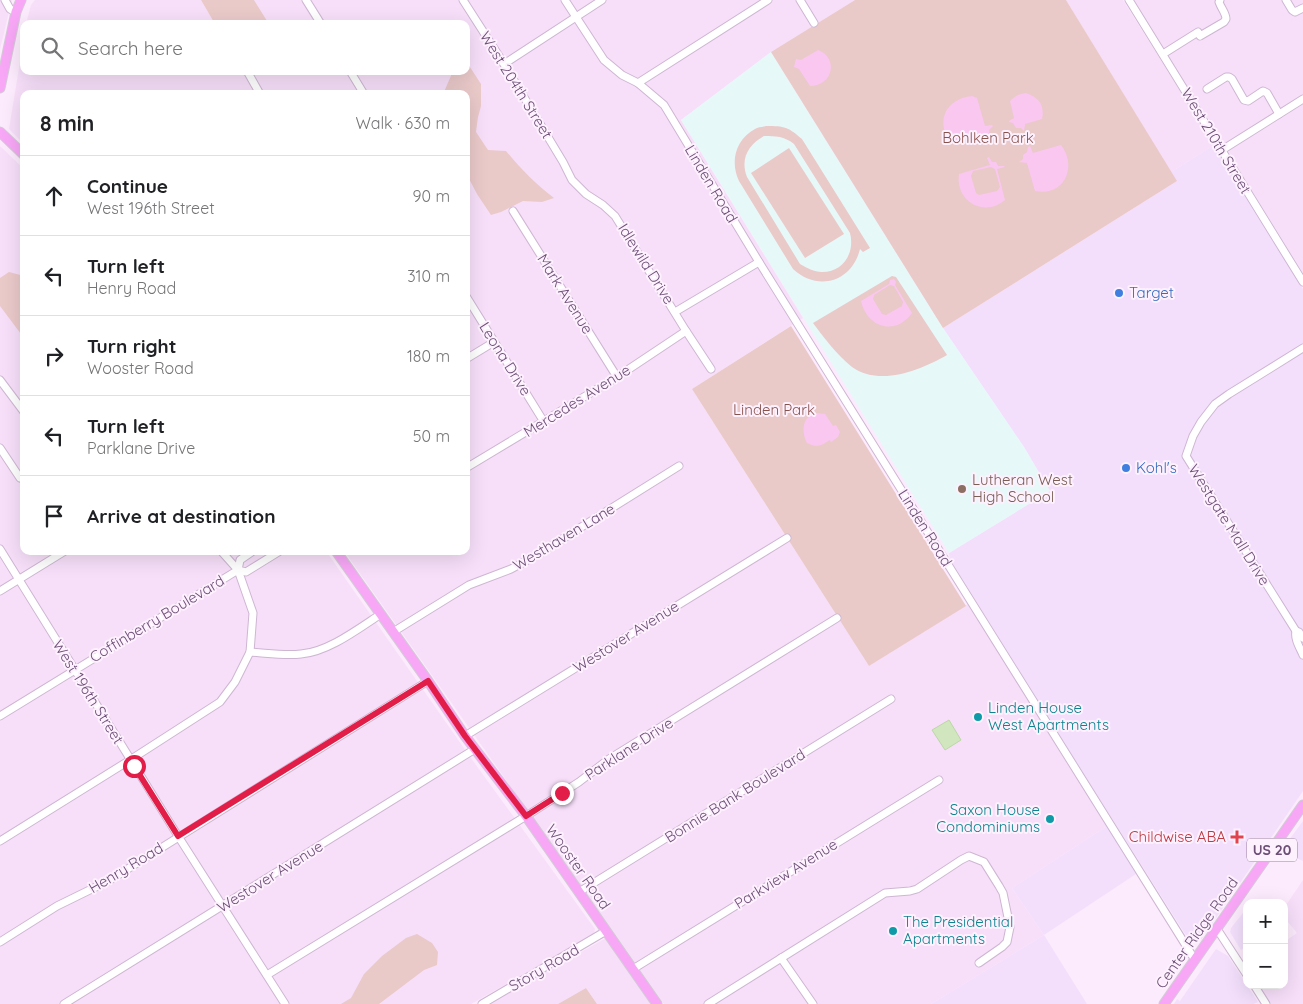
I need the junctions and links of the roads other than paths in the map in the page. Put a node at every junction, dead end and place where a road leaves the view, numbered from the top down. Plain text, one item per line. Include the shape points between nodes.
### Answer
1 (5, 0) edge
2 (21, 0) edge
3 (306, 0) edge
4 (463, 0) edge
5 (565, 0) edge
6 (602, 0) edge
7 (768, 0) edge
8 (800, 0) edge
9 (1129, 0) edge
10 (1220, 0) edge
11 (1286, 0) edge
12 (1303, 8) edge
13 (16, 12) junction
14 (575, 17) junction
15 (318, 20) edge
16 (814, 23) dead end
17 (1163, 54) junction
18 (504, 64) junction
19 (249, 75) edge
20 (352, 75) edge
21 (1, 76) edge
22 (638, 83) junction
23 (0, 88) edge
24 (1207, 89) dead end
25 (258, 90) edge
26 (362, 90) edge
27 (1302, 101) edge
28 (1279, 114) junction
29 (0, 132) edge
30 (1222, 150) junction
31 (20, 151) edge
32 (568, 171) joint
33 (513, 211) dead end
34 (758, 262) junction
35 (1303, 282) edge
36 (470, 303) edge
37 (675, 312) junction
38 (686, 331) junction
39 (494, 342) junction
40 (1303, 348) edge
41 (470, 357) edge
42 (711, 369) dead end
43 (617, 376) junction
44 (0, 380) edge
45 (20, 407) edge
46 (544, 422) junction
47 (0, 448) edge
48 (470, 466) edge
49 (680, 466) dead end
50 (20, 478) edge
51 (787, 538) dead end
52 (0, 549) edge
53 (58, 555) edge
54 (225, 555) edge
55 (248, 555) edge
56 (274, 555) edge
57 (339, 555) edge
58 (238, 570) junction
59 (19, 579) junction
60 (0, 591) edge
61 (381, 614) junction
62 (837, 618) dead end
63 (1296, 631) junction
64 (393, 632) junction
65 (1303, 638) edge
66 (250, 652) junction
67 (1303, 655) edge
68 (74, 669) junction
69 (428, 681) junction
70 (891, 699) dead end
71 (0, 716) edge
72 (465, 736) junction
73 (475, 749) junction
74 (130, 760) junction
75 (939, 780) dead end
76 (1303, 804) edge
77 (526, 816) junction
78 (178, 836) junction
79 (0, 841) edge
80 (579, 892) junction
81 (222, 906) junction
82 (1217, 929) junction
83 (606, 931) junction
84 (0, 942) edge
85 (781, 958) junction
86 (1195, 960) junction
87 (979, 963) dead end
88 (633, 969) junction
89 (1243, 969) edge
90 (267, 975) junction
91 (1257, 989) edge
92 (64, 1004) edge
93 (285, 1004) edge
94 (482, 1004) edge
95 (657, 1004) edge
96 (708, 1004) edge
97 (813, 1004) edge
98 (1164, 1004) edge
99 (1266, 1004) edge

1 - 13 street
2 - 13 main road
3 - 15 street
4 - 18 street, West 204th Street
5 - 14 street, Linden Road
6 - 14 street
7 - 22 street
8 - 16 street
9 - 17 street, West 210th Street
10 - 17 street via 1226,17 1224,22 1200,36 1198,32
11 - 12 street via 1295,12
13 - 21 main road
14 - 18 street
14 - 22 street, Linden Road via 604,60
17 - 30 street, West 210th Street
18 - 32 street, West 204th Street
19 - 25 street
20 - 26 street
21 - 23 main road
22 - 34 street, Linden Road via 664,105
24 - 28 street via 1229,77 1244,100 1267,93
27 - 28 street
28 - 30 street
29 - 31 main road
30 - 35 street, West 210th Street
32 - 37 street, Idlewild Drive via 586,194 615,216
33 - 43 street, Mark Avenue
34 - 37 street
34 - 86 street, Linden Road
36 - 39 street, Leona Drive
37 - 38 street, Idlewild Drive
38 - 42 street, Idlewild Drive
38 - 43 street, Mercedes Avenue
39 - 41 street
39 - 46 street, Leona Drive
40 - 63 street, Westgate Mall Drive via 1216,404 1200,422 1186,456
43 - 46 street, Mercedes Avenue
44 - 45 street
46 - 48 street, Mercedes Avenue
47 - 50 street
49 - 64 street, Westhaven Lane via 535,556 469,585
51 - 72 street, Westover Avenue
52 - 59 street, West 196th Street
53 - 59 street
54 - 58 street
55 - 58 street, Coffinberry Boulevard via 240,560
56 - 58 street, Coffinberry Boulevard via 246,572
57 - 61 main road, Wooster Road
58 - 66 street via 253,613
58 - 68 street, Coffinberry Boulevard
59 - 60 street
59 - 68 street, West 196th Street
61 - 64 main road, Wooster Road
61 - 66 street via 320,649 284,655
62 - 77 street, Parklane Drive via 609,759
63 - 65 street, Westgate Mall Drive
63 - 67 street, Westgate Mall Drive
64 - 69 main road, Wooster Road
66 - 74 street via 236,682 220,702
68 - 71 street, Coffinberry Boulevard
68 - 74 street, West 196th Street
69 - 72 main road, Wooster Road
69 - 78 street, Henry Road
70 - 80 street, Bonnie Bank Boulevard
72 - 73 main road, Wooster Road
73 - 77 main road, Wooster Road
73 - 81 street, Westover Avenue
74 - 78 street, West 196th Street
74 - 79 street
75 - 88 street, Parkview Avenue
76 - 82 main road, Center Ridge Road / US 20
77 - 80 main road, Wooster Road
77 - 90 street, Parklane Drive
78 - 81 street, West 196th Street
78 - 84 street, Henry Road via 110,880 57,906
80 - 83 main road, Wooster Road
81 - 90 street, West 196th Street
81 - 92 street, Westover Avenue
82 - 86 main road, Center Ridge Road / US 20
82 - 89 street
83 - 88 main road, Wooster Road
83 - 94 street, Story Road
85 - 87 street via 885,893 917,889 969,856 984,862 1000,886 1010,927 1007,942
85 - 96 street
85 - 97 street
86 - 98 main road, Center Ridge Road / US 20
88 - 95 main road, Wooster Road
90 - 93 street, West 196th Street
91 - 99 street

